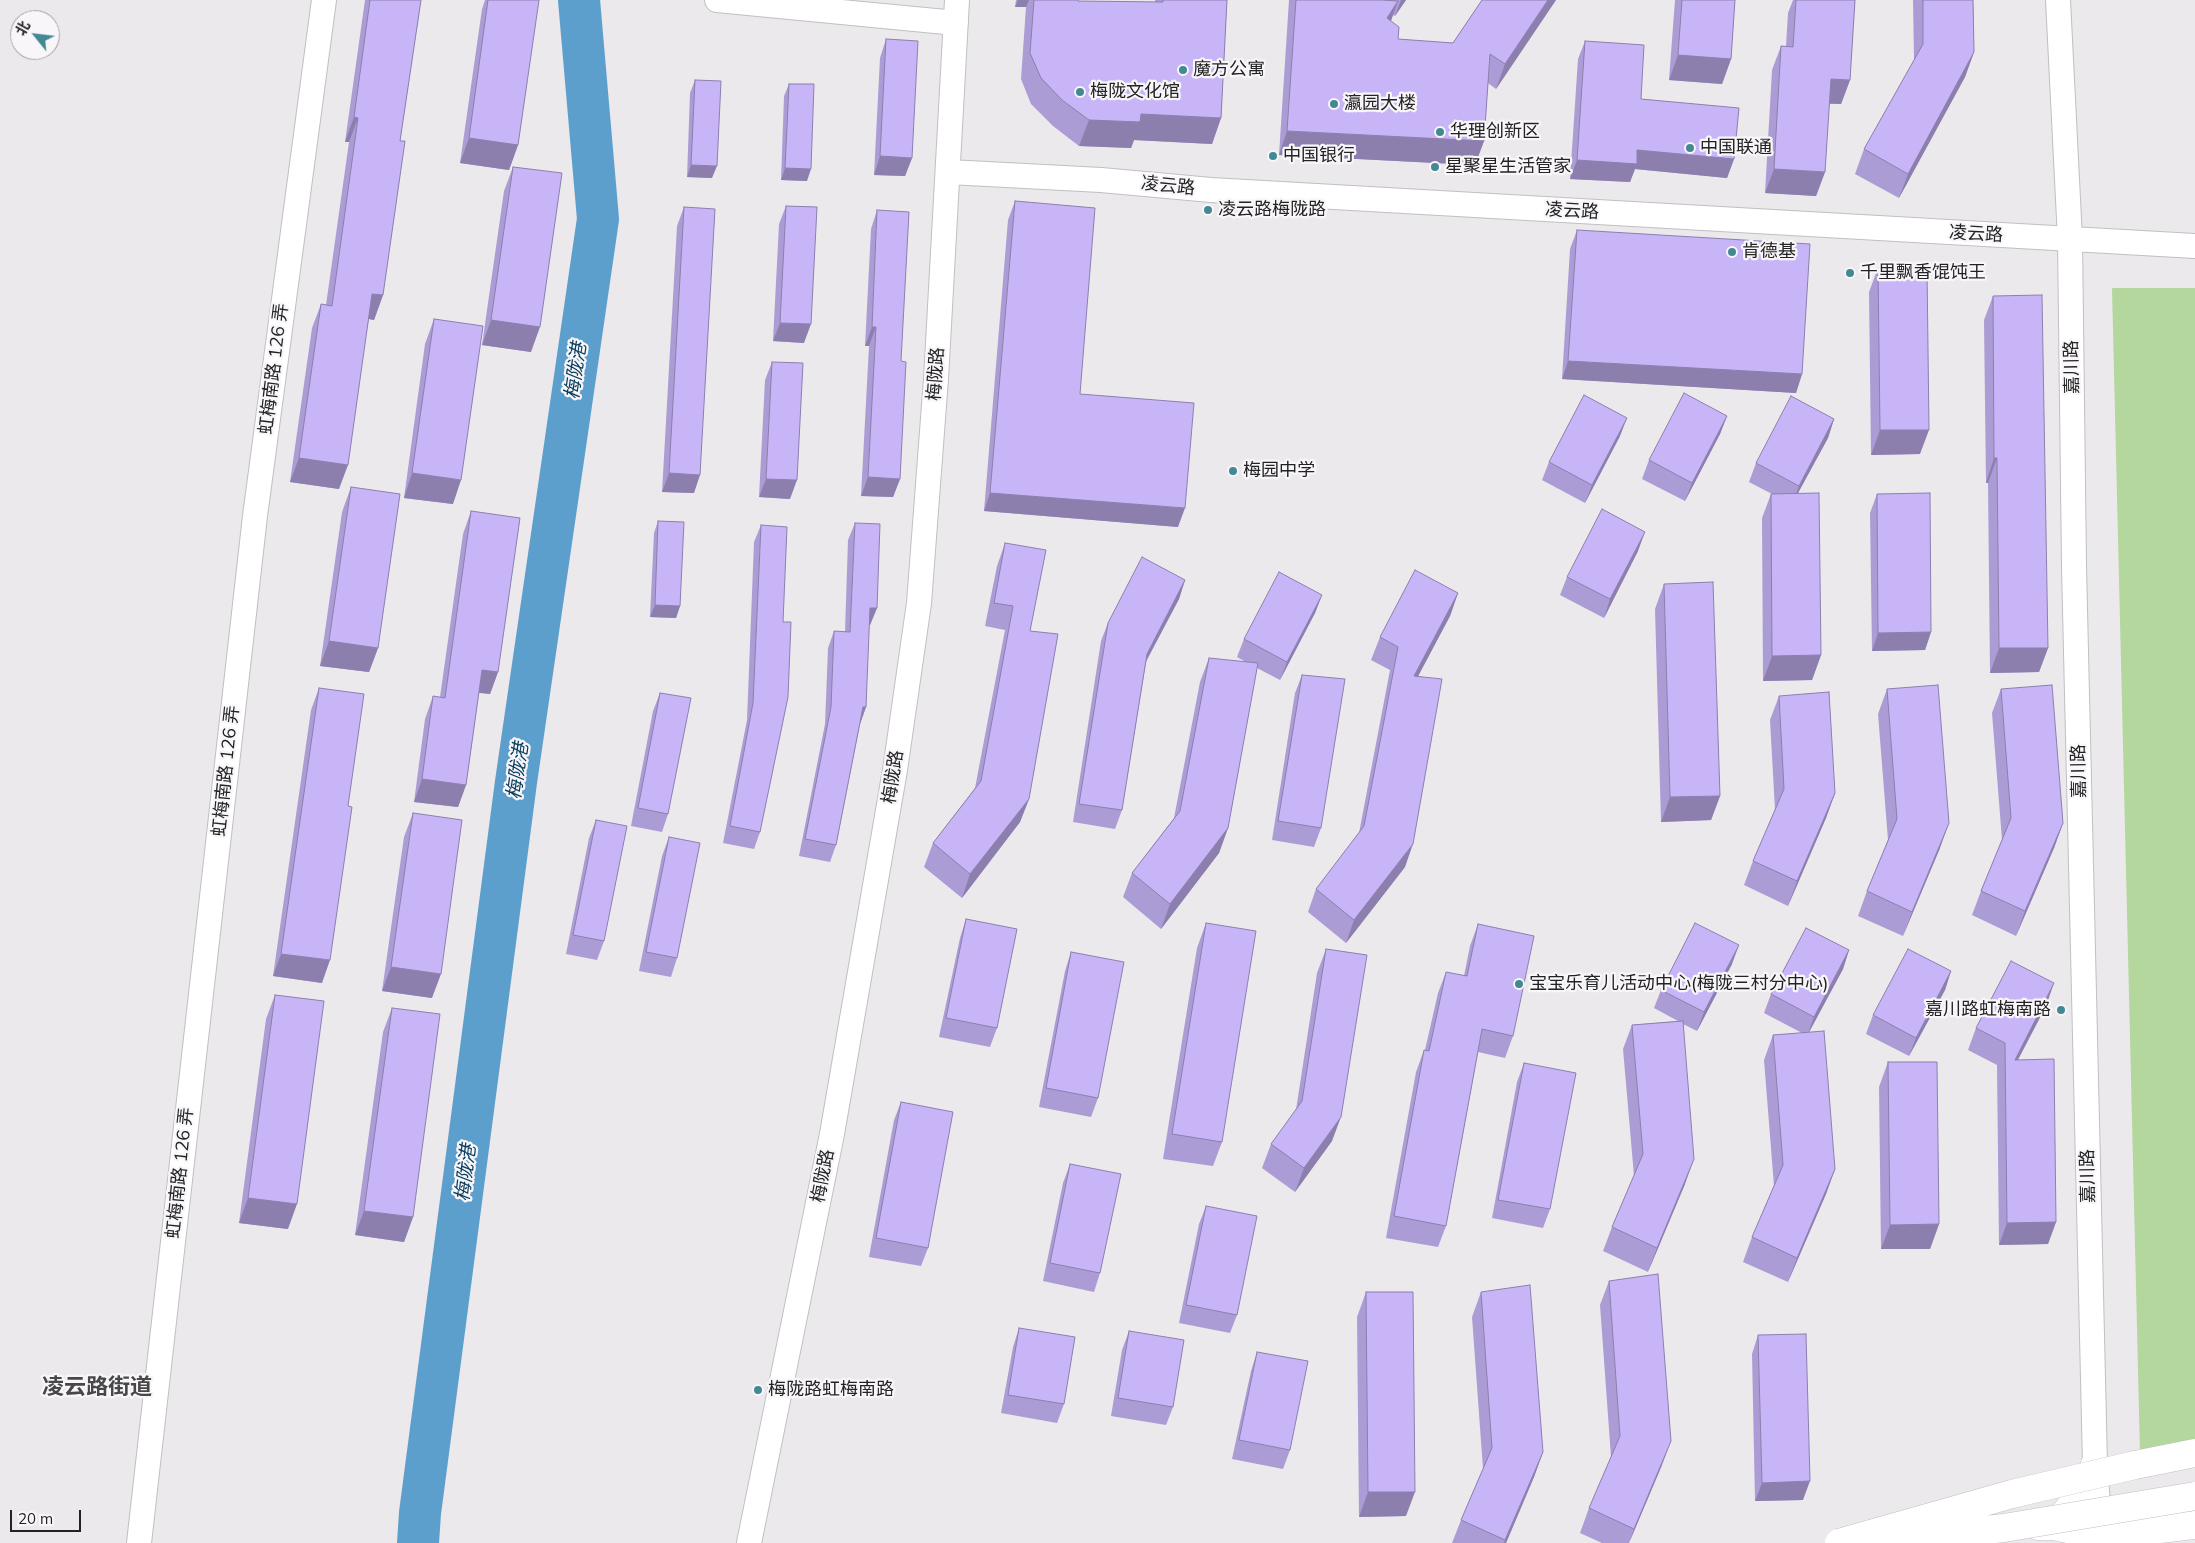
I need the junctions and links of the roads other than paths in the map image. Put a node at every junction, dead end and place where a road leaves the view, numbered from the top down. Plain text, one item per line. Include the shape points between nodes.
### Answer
1 (324, 0) edge
2 (716, 0) edge
3 (2058, 0) edge
4 (956, 11) edge
5 (949, 172) junction
6 (2070, 239) junction
7 (2195, 246) edge
8 (2195, 1454) edge
9 (2095, 1464) junction
10 (2195, 1496) edge
11 (2195, 1525) edge
12 (2054, 1526) junction
13 (2095, 1541) edge
14 (138, 1543) edge
15 (749, 1543) edge
16 (1839, 1543) edge
17 (1858, 1543) edge
18 (1881, 1543) edge

1 - 14 street, 虹梅南路 126 弄 via 254,516
2 - 4 street
3 - 6 street, 嘉川路
4 - 5 street, 梅陇路
5 - 6 street, 凌云路
5 - 15 street, 梅陇路 via 919,603 895,770 832,1134
6 - 7 street, 凌云路
6 - 9 street, 嘉川路 via 2074,566
8 - 16 main road, bridge via 2012,1494
9 - 12 main road via 2087,1487
9 - 13 street, 嘉川路
10 - 17 main road, bridge via 2004,1528
11 - 13 main road
12 - 13 main road
12 - 18 main road via 1974,1526

